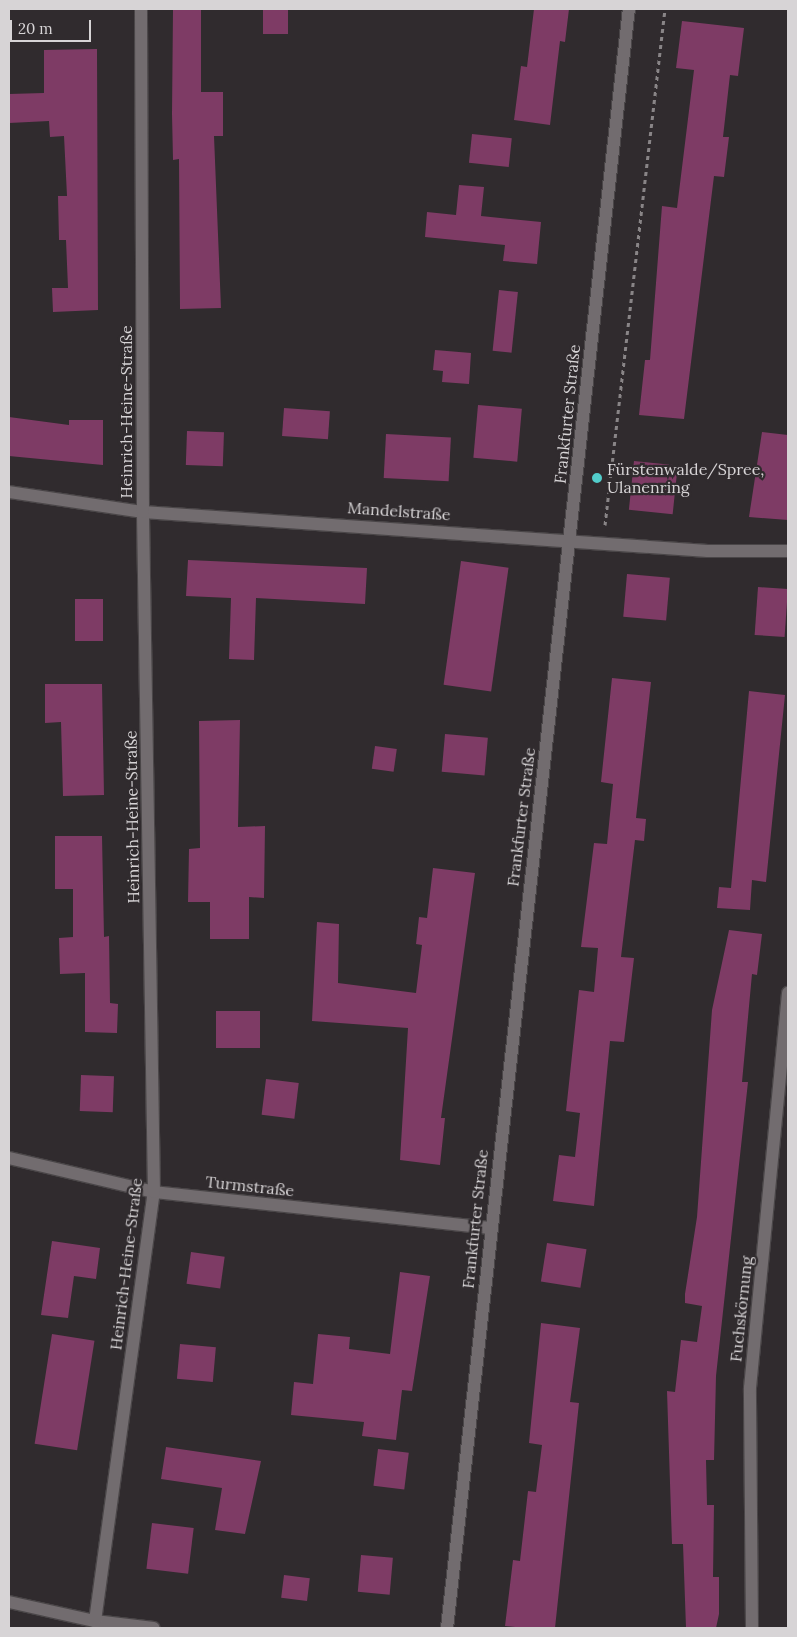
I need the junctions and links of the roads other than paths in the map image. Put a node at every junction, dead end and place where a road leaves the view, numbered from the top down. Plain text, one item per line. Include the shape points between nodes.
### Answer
1 (141, 9) edge
2 (629, 9) edge
3 (9, 492) edge
4 (143, 512) junction
5 (570, 538) junction
6 (788, 552) edge
7 (788, 993) edge
8 (9, 1158) edge
9 (154, 1192) junction
10 (491, 1228) junction
11 (9, 1602) edge
12 (95, 1621) junction
13 (154, 1628) edge
14 (448, 1628) edge
15 (752, 1628) edge

1 - 4 street, Heinrich-Heine-Straße
2 - 5 street, Frankfurter Straße
3 - 4 street, Mandelstraße
4 - 5 street, Mandelstraße
4 - 9 street, Heinrich-Heine-Straße
5 - 6 street, Mandelstraße via 708,551
5 - 10 street, Frankfurter Straße
7 - 15 street, Fuchskörnung via 750,1388
8 - 9 street, Turmstraße
9 - 10 street, Turmstraße
9 - 12 street, Heinrich-Heine-Straße
10 - 14 street, Frankfurter Straße
11 - 12 street
12 - 13 street

